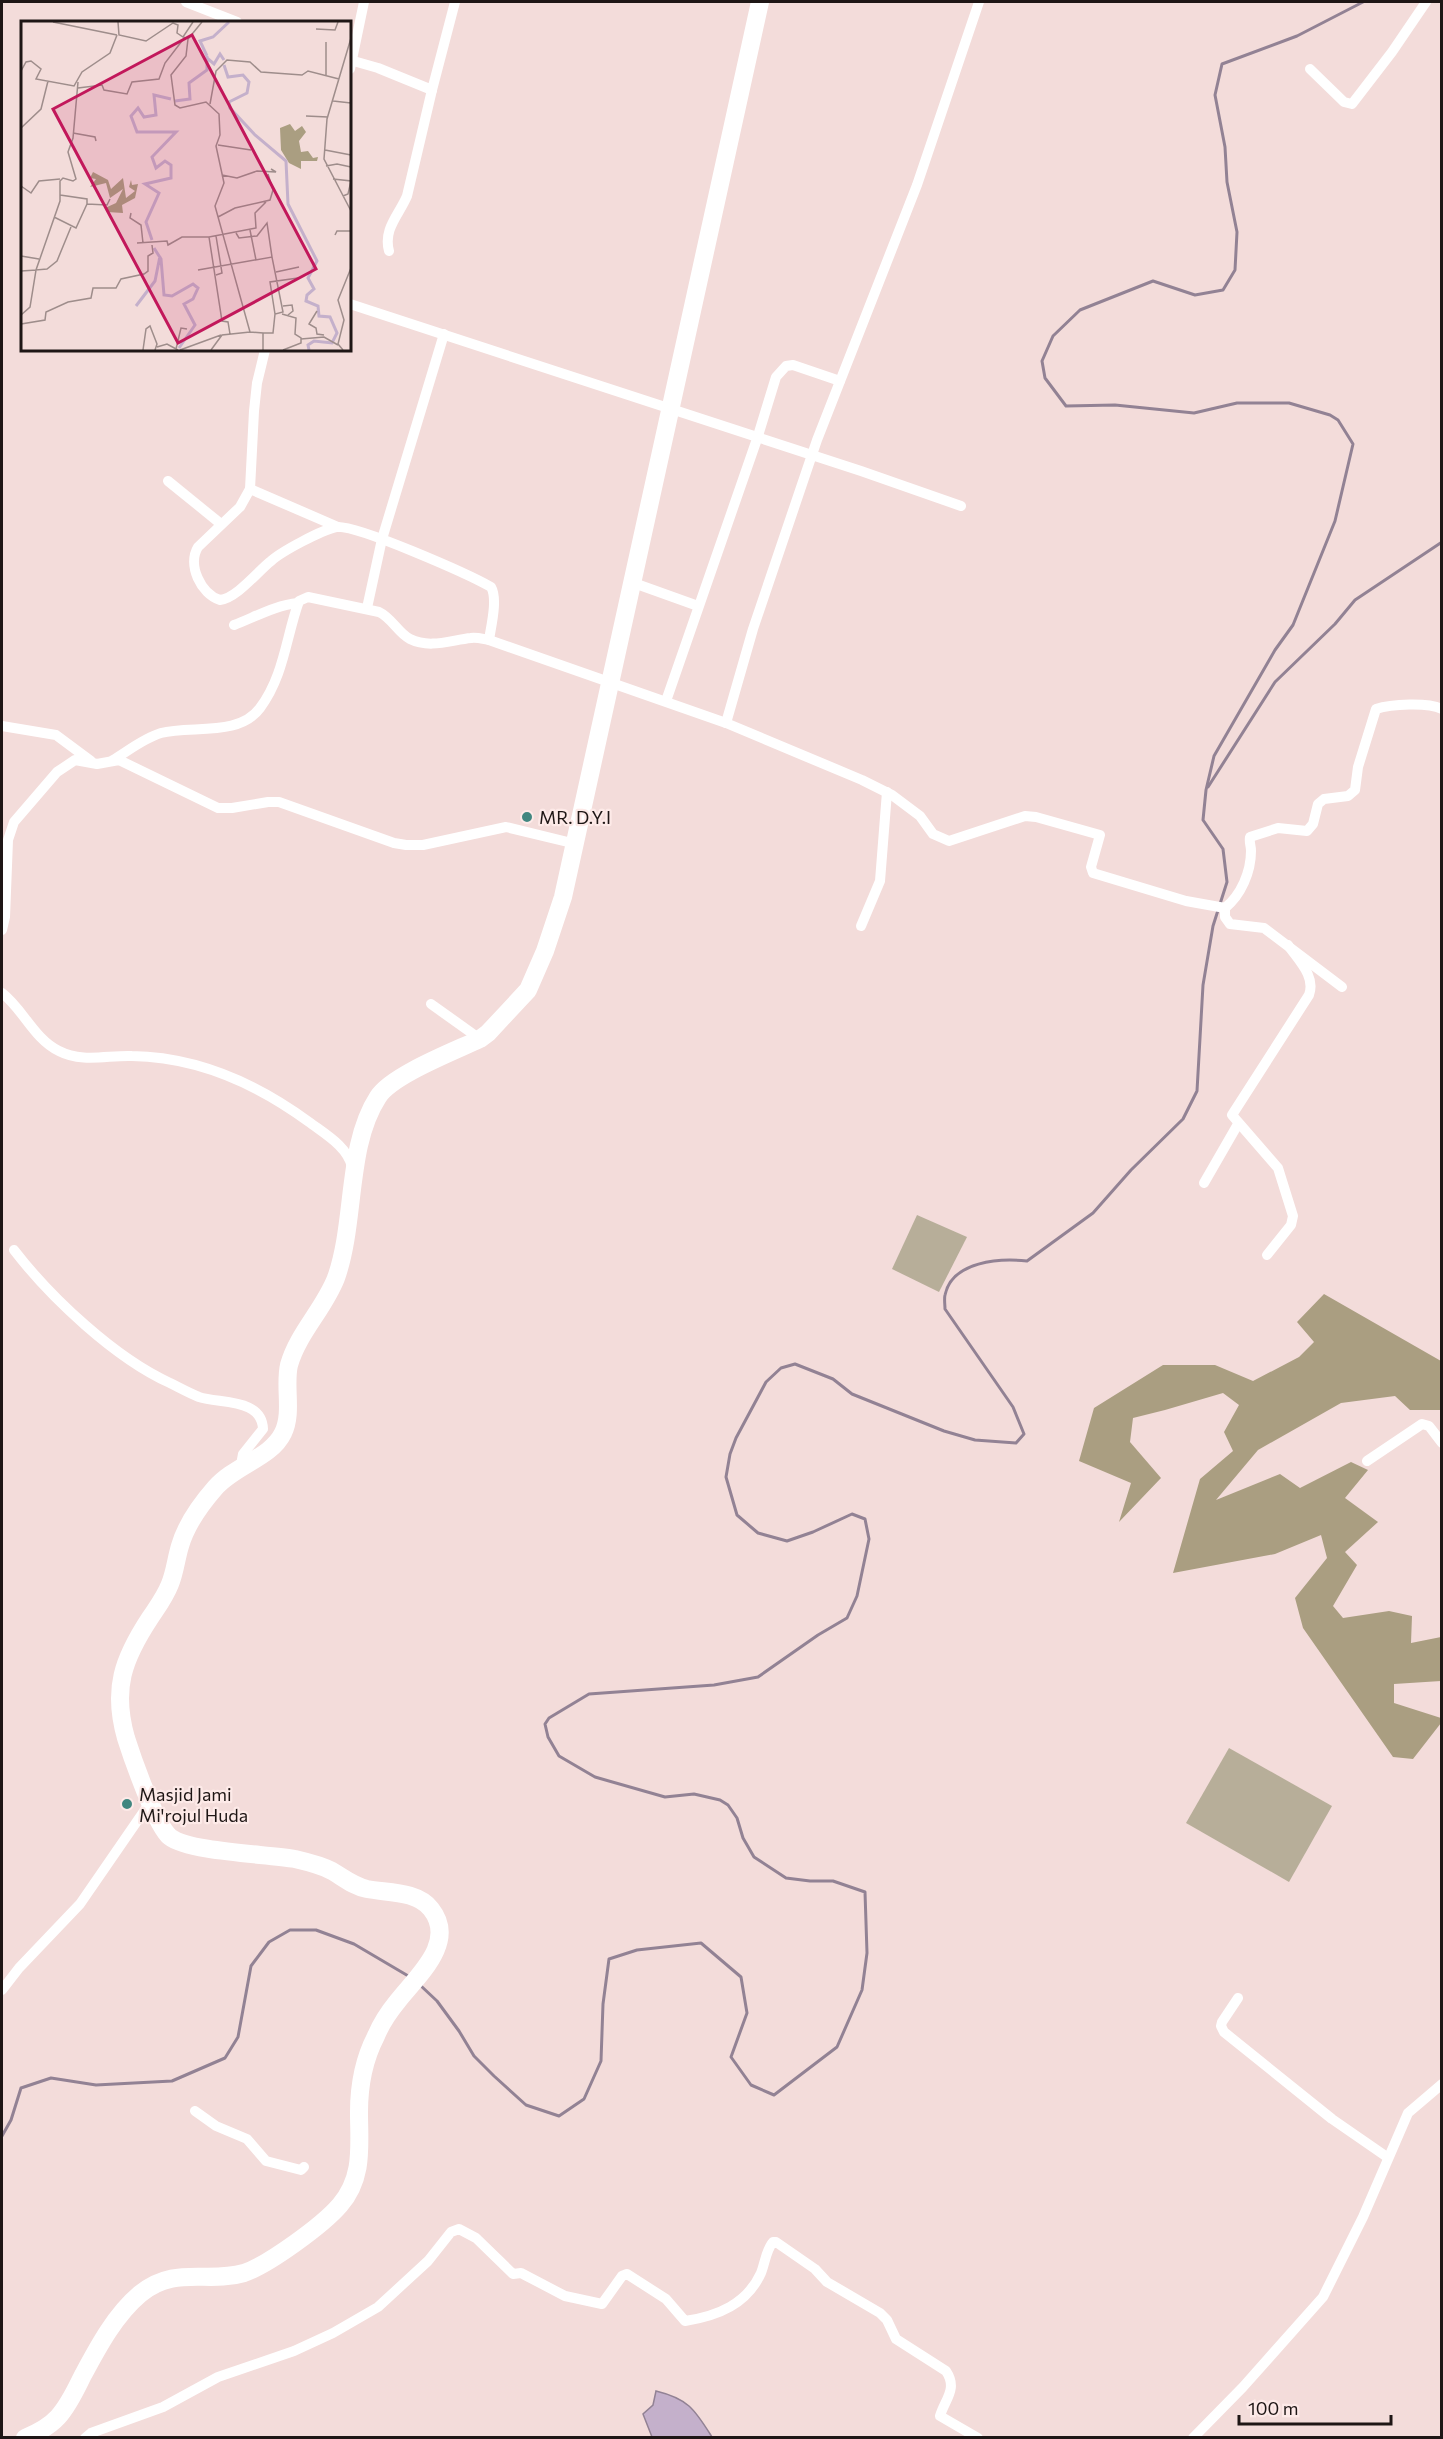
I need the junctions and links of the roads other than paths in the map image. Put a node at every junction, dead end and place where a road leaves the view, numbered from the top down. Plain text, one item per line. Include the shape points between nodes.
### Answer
1 (186, 2) edge
2 (364, 2) edge
3 (455, 2) edge
4 (760, 2) edge
5 (980, 2) edge
6 (1426, 2) edge
7 (234, 21) edge
8 (351, 59) edge
9 (351, 63) edge
10 (1310, 69) dead end
11 (432, 90) junction
12 (389, 250) dead end
13 (351, 304) edge
14 (444, 334) junction
15 (265, 351) edge
16 (840, 381) junction
17 (670, 409) junction
18 (757, 439) junction
19 (813, 455) junction
20 (168, 481) dead end
21 (250, 489) junction
22 (961, 506) dead end
23 (221, 524) junction
24 (338, 526) junction
25 (382, 539) junction
26 (631, 582) junction
27 (298, 603) junction
28 (698, 606) junction
29 (367, 608) junction
30 (234, 625) dead end
31 (489, 640) junction
32 (611, 683) junction
33 (666, 701) junction
34 (1442, 709) edge
35 (726, 723) junction
36 (2, 726) edge
37 (113, 760) junction
38 (94, 763) junction
39 (887, 792) junction
40 (576, 844) junction
41 (1223, 908) junction
42 (861, 926) dead end
43 (2, 930) edge
44 (1288, 945) junction
45 (1342, 987) dead end
46 (2, 993) edge
47 (431, 1004) dead end
48 (480, 1039) junction
49 (1238, 1124) junction
50 (354, 1179) junction
51 (1204, 1183) dead end
52 (14, 1250) dead end
53 (1267, 1255) dead end
54 (1442, 1443) edge
55 (1367, 1461) dead end
56 (241, 1466) junction
57 (151, 1801) junction
58 (2, 1990) edge
59 (1238, 1998) dead end
60 (1442, 2084) edge
61 (195, 2111) dead end
62 (1387, 2157) junction
63 (304, 2167) dead end
64 (25, 2438) edge
65 (85, 2438) edge
66 (978, 2438) edge
67 (1193, 2438) edge

1 - 7 street
2 - 8 street
3 - 11 street
4 - 17 main road
5 - 16 street via 917,185
6 - 10 street via 1352,104 1344,102
9 - 11 street via 378,68
11 - 12 street via 407,196 386,239
13 - 14 street
14 - 17 street
14 - 25 street
15 - 21 street via 254,411
16 - 18 street via 786,366 776,377
16 - 19 street
17 - 18 street
17 - 26 main road
18 - 19 street
18 - 28 street
19 - 22 street
19 - 35 street via 753,629
20 - 23 street
21 - 23 street via 240,507
21 - 24 street
23 - 24 street via 198,547 194,559 205,590 220,600 231,597 273,559
24 - 25 street
25 - 29 street
25 - 31 street via 491,587 494,599
26 - 28 street
26 - 32 main road
27 - 29 street via 308,597
27 - 30 street via 281,605
27 - 37 street via 283,662 264,702 252,717 234,725 161,733
28 - 33 street
29 - 31 street via 385,615 409,639 419,642
31 - 32 street
32 - 33 street
32 - 40 main road
33 - 35 street
34 - 41 street via 1421,704 1376,709 1355,790 1348,796 1324,799 1318,804 1307,831 1278,828 1250,837 1244,884
35 - 39 street
36 - 38 street via 56,735
37 - 38 street
37 - 40 street via 210,806 232,808 279,802 394,843 423,845 506,827
38 - 43 street via 75,760 64,765 11,827
39 - 41 street via 920,816 933,834 950,841 1025,816 1100,835 1091,867 1093,873 1203,906
39 - 42 street via 880,881
40 - 48 main road via 563,897 528,990
41 - 44 street via 1230,924 1264,928
44 - 45 street
44 - 49 street via 1308,973 1312,987 1233,1112 1232,1118
46 - 50 street via 45,1042 60,1052 90,1058 161,1058 251,1084 291,1108 346,1152
47 - 48 street
48 - 50 main road via 381,1092 364,1124
49 - 51 street
49 - 53 street via 1278,1168 1293,1216 1291,1225
50 - 56 main road via 336,1277 290,1364 283,1435 269,1451
52 - 56 street via 77,1316 126,1356 159,1378 201,1398 230,1401 253,1410 263,1421 263,1429 243,1454
54 - 55 street via 1429,1426 1422,1424
56 - 57 main road via 220,1482 200,1506 181,1541 174,1576 163,1601 127,1656 121,1678 119,1700 127,1740
57 - 58 street via 80,1904
57 - 64 main road via 163,1830 184,1844 297,1860 328,1869 356,1886 423,1902 438,1923 438,1945 429,1965 394,2005 377,2032 366,2061 359,2112 358,2174 339,2206 261,2266 237,2275 177,2277 138,2295 105,2337 57,2418
59 - 62 street via 1222,2022 1222,2029 1332,2119
60 - 62 street via 1407,2113
61 - 63 street via 216,2126 247,2139 266,2160 301,2170
62 - 67 street via 1363,2217 1323,2297
65 - 66 street via 163,2407 218,2378 333,2333 378,2307 428,2261 451,2232 459,2229 476,2238 513,2274 521,2273 570,2297 602,2304 627,2274 666,2299 685,2321 704,2318 750,2293 767,2260 769,2247 776,2242 827,2282 880,2313 896,2339 946,2371 952,2390 941,2418

